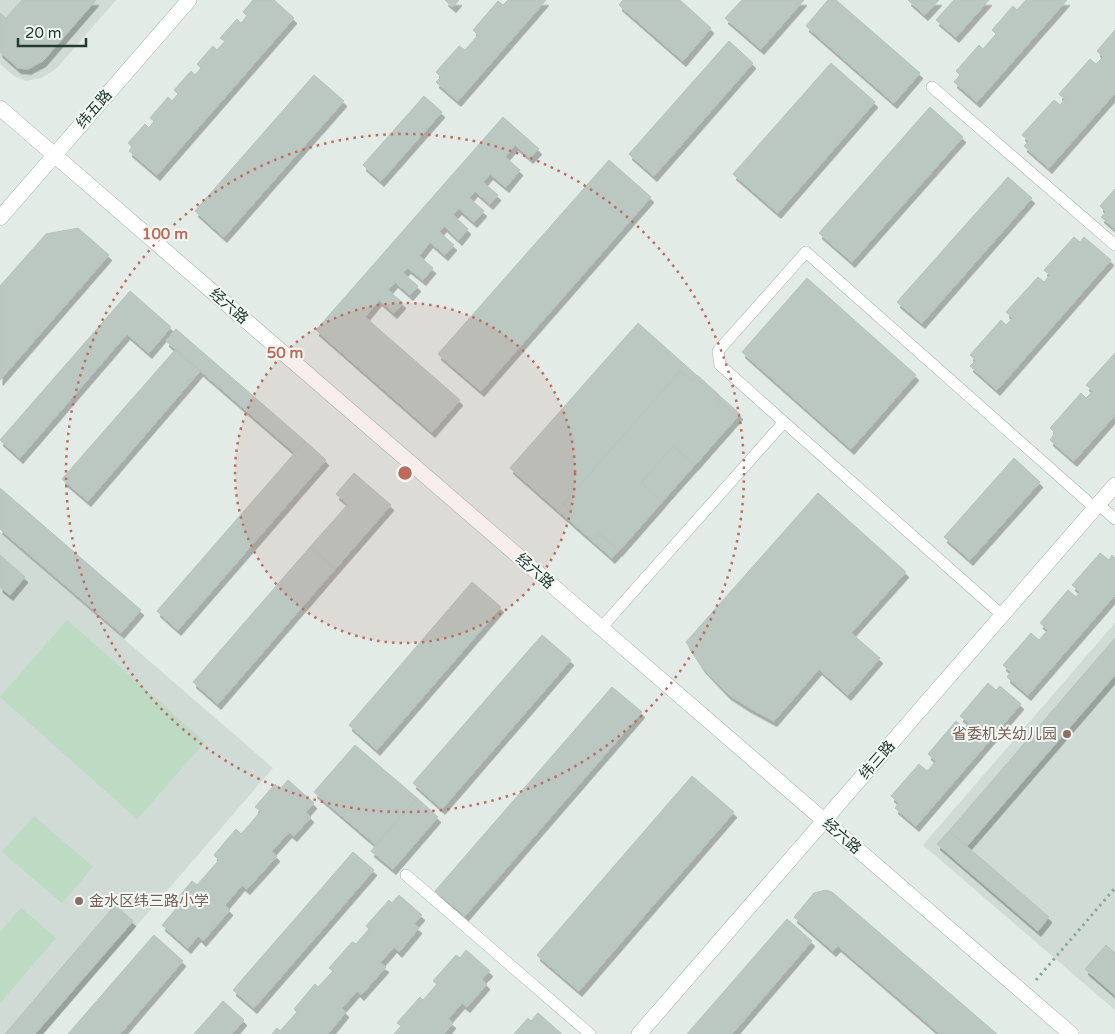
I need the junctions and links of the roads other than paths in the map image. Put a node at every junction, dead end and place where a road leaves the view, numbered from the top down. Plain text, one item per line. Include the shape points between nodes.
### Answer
1 (189, 0) edge
2 (932, 87) dead end
3 (0, 108) edge
4 (54, 155) junction
5 (0, 218) edge
6 (1115, 245) edge
7 (784, 422) junction
8 (1115, 485) edge
9 (1097, 506) junction
10 (1115, 519) edge
11 (1002, 616) junction
12 (601, 628) junction
13 (824, 821) junction
14 (406, 875) dead end
15 (590, 1034) edge
16 (639, 1034) edge
17 (1070, 1034) edge

1 - 4 street, 纬五路
2 - 6 lane
3 - 4 street, 经六路
4 - 5 street, 纬五路
4 - 12 street, 经六路
7 - 9 lane via 720,365 718,351 806,252
7 - 11 lane
7 - 12 lane
8 - 9 street, 纬三路
9 - 10 lane
9 - 11 street, 纬三路
11 - 13 street, 纬三路
12 - 13 street, 经六路
13 - 16 street, 纬三路
13 - 17 street, 经六路
14 - 15 lane

